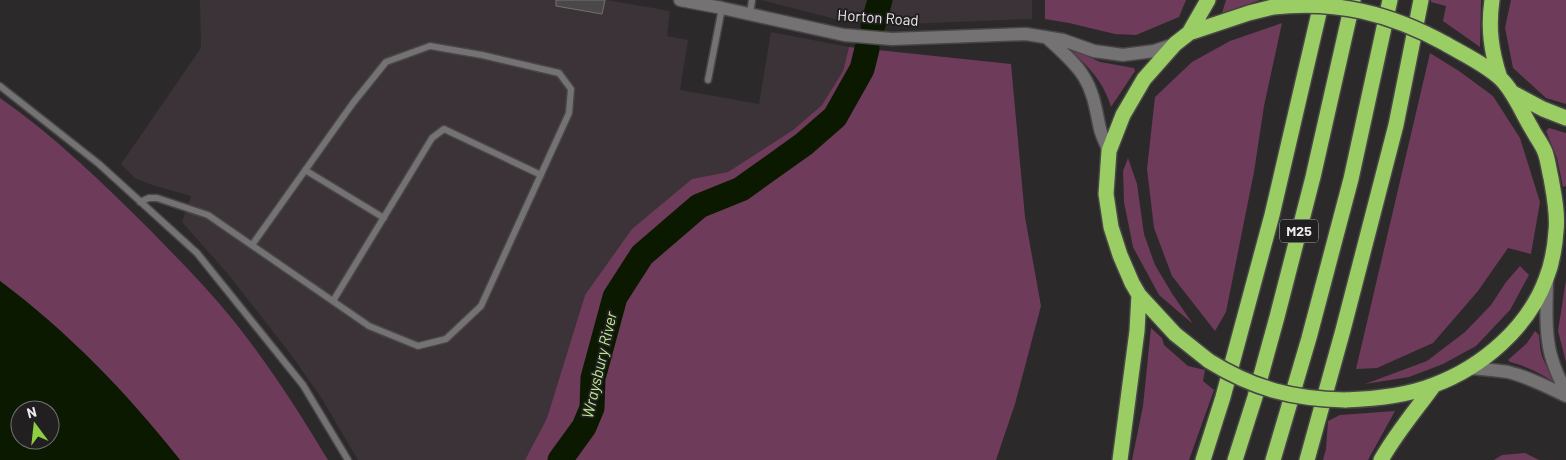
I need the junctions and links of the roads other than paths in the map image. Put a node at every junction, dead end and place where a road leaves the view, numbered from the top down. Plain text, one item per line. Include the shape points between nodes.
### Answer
1 (680, 0) edge
2 (752, 0) edge
3 (1208, 0) edge
4 (1322, 0) edge
5 (1353, 0) edge
6 (1390, 0) edge
7 (1421, 0) edge
8 (1492, 0) edge
9 (721, 5) edge
10 (750, 14) junction
11 (1189, 33) junction
12 (1046, 37) junction
13 (1175, 44) junction
14 (1500, 78) junction
15 (708, 80) dead end
16 (0, 86) edge
17 (1510, 91) junction
18 (1566, 118) edge
19 (1109, 151) junction
20 (305, 170) junction
21 (541, 176) junction
22 (140, 202) junction
23 (1566, 215) edge
24 (384, 218) junction
25 (1556, 229) junction
26 (252, 246) junction
27 (1547, 278) junction
28 (1139, 295) junction
29 (333, 301) junction
30 (1470, 368) junction
31 (1434, 385) junction
32 (1566, 394) edge
33 (348, 460) edge
34 (1120, 460) edge
35 (1203, 460) edge
36 (1235, 460) edge
37 (1273, 460) edge
38 (1307, 460) edge
39 (1381, 460) edge

1 - 9 street, Horton Road
2 - 10 lane
3 - 11 highway
4 - 35 highway, M25 via 1272,215
5 - 36 highway, M25 via 1313,177 1255,397
6 - 37 highway, M25 via 1350,179
7 - 38 highway via 1396,126
8 - 14 highway via 1489,20 1491,43
9 - 10 street, Horton Road
9 - 15 lane
10 - 12 street, Horton Road via 844,35 892,39 1026,34
11 - 13 highway
11 - 14 highway, bridge via 1273,7 1324,4 1357,8 1409,24
12 - 13 street, Horton Road via 1094,51 1123,55 1154,51
12 - 19 street via 1084,77
13 - 19 highway via 1144,79 1123,115
14 - 17 highway
16 - 22 lane via 99,164
17 - 18 highway
17 - 25 highway via 1545,152 1554,194
19 - 28 highway via 1106,194 1111,227 1122,262
20 - 21 lane via 386,62 430,46 558,73 572,89 569,113
20 - 24 lane
20 - 26 lane
21 - 24 lane via 444,129 432,138
21 - 29 lane via 481,306 446,339 418,346 369,326
22 - 26 lane via 157,198 208,215
22 - 33 lane via 197,253 303,385
23 - 25 highway
24 - 29 lane
25 - 27 highway
26 - 29 lane
27 - 30 highway via 1529,312 1514,330
27 - 32 street via 1548,342 1554,367
28 - 31 highway, bridge via 1175,334 1209,361 1260,387 1302,398 1345,400 1404,394
28 - 34 highway via 1138,331
30 - 31 highway
30 - 32 street via 1511,373
31 - 39 highway

